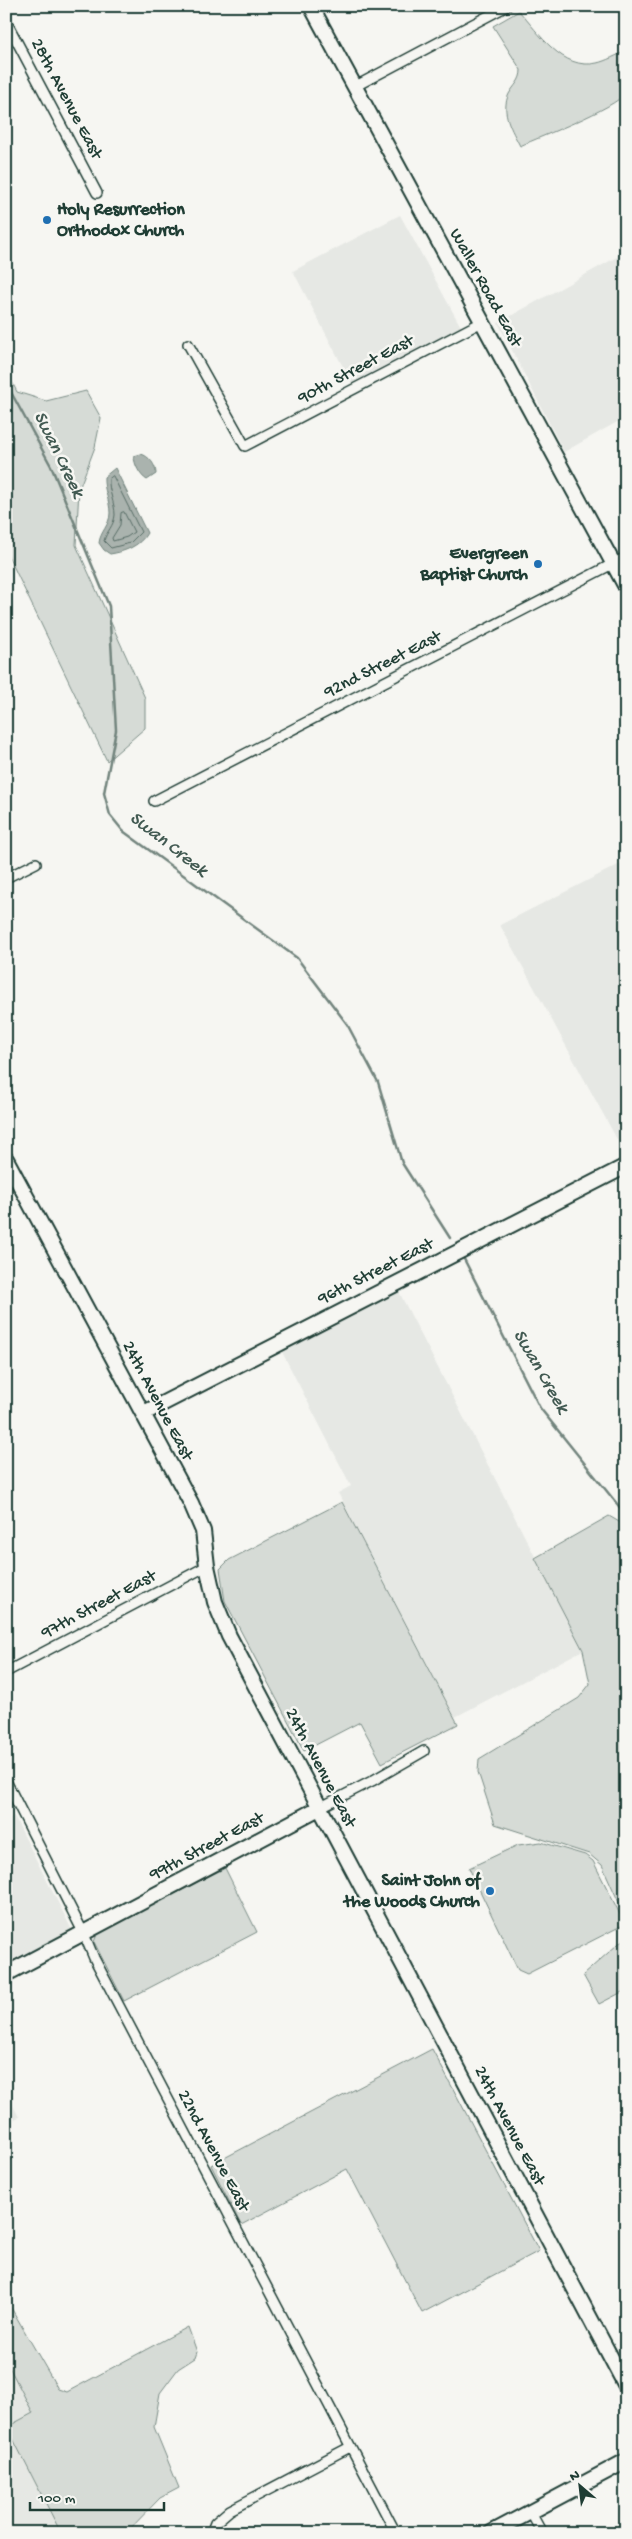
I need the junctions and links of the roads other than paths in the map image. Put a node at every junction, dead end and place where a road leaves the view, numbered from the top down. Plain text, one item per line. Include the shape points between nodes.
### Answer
1 (311, 6) edge
2 (508, 6) edge
3 (6, 21) edge
4 (354, 87) junction
5 (97, 193) dead end
6 (482, 322) junction
7 (188, 344) dead end
8 (620, 561) edge
9 (626, 587) edge
10 (154, 801) dead end
11 (36, 863) dead end
12 (6, 878) edge
13 (6, 1159) edge
14 (626, 1166) edge
15 (144, 1413) junction
16 (207, 1566) junction
17 (6, 1672) edge
18 (424, 1750) dead end
19 (6, 1782) edge
20 (319, 1808) junction
21 (84, 1934) junction
22 (6, 1974) edge
23 (626, 2386) edge
24 (350, 2447) junction
25 (626, 2461) edge
26 (530, 2511) junction
27 (212, 2533) edge
28 (396, 2533) edge
29 (491, 2533) edge
30 (542, 2533) edge

1 - 4 street, Waller Road East
2 - 4 street
3 - 5 street, 28th Avenue East
4 - 6 street, Waller Road East
6 - 7 street, 90th Street East via 245,446
6 - 8 street, Waller Road East
8 - 9 street, Waller Road East
8 - 10 street, 92nd Street East
11 - 12 street
13 - 15 street, 24th Avenue East
14 - 15 street, 96th Street East
15 - 16 street, 24th Avenue East via 203,1531
16 - 17 street, 97th Street East
16 - 20 street, 24th Avenue East via 219,1614
18 - 20 street, 99th Street East via 372,1782
19 - 21 street, 22nd Avenue East
20 - 21 street, 99th Street East
20 - 23 street, 24th Avenue East
21 - 22 street, 99th Street East
21 - 24 street, 22nd Avenue East
24 - 27 street via 230,2510 215,2523
24 - 28 street, 22nd Avenue East
25 - 26 street
26 - 29 street
26 - 30 street

